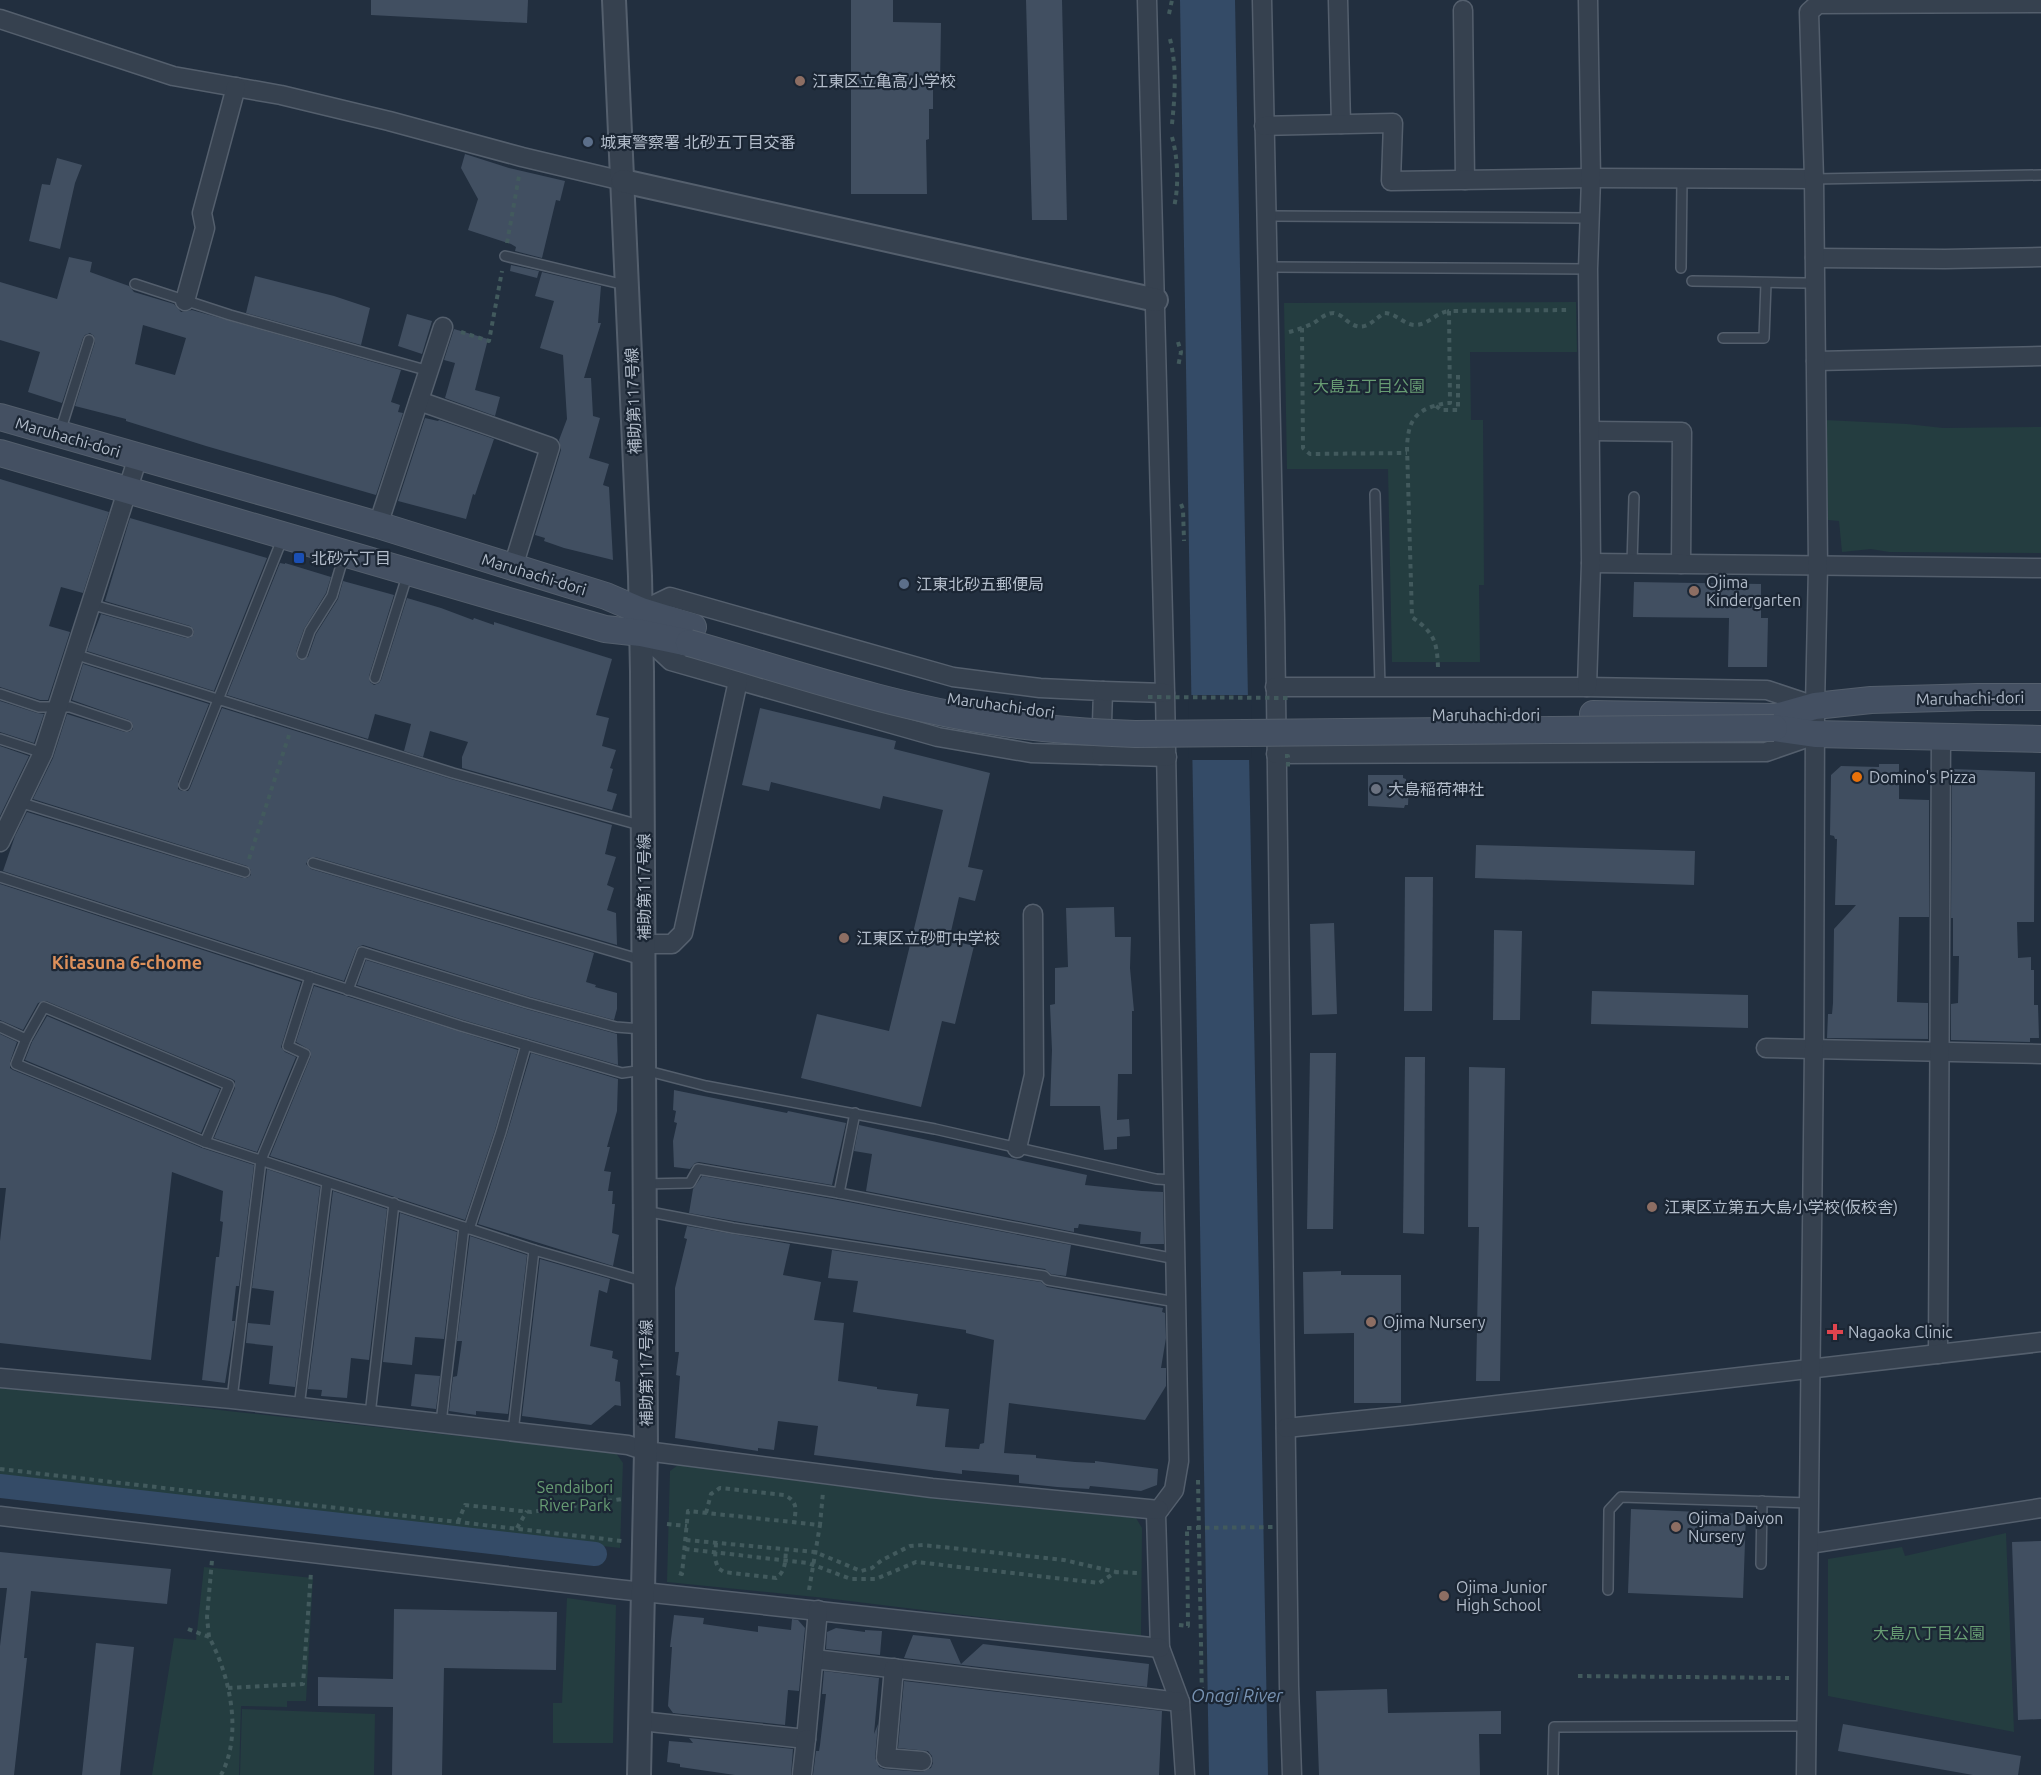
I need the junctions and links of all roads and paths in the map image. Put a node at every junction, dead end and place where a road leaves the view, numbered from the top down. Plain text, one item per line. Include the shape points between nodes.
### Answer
1 (614, 0) edge
2 (1147, 0) edge
3 (1262, 0) edge
4 (1338, 0) edge
5 (1588, 0) edge
6 (2041, 3) edge
7 (1462, 10) dead end
8 (0, 19) edge
9 (236, 87) junction
10 (1341, 124) junction
11 (1264, 126) junction
12 (2041, 175) edge
13 (1591, 178) junction
14 (1682, 179) junction
15 (1815, 179) junction
16 (1465, 180) junction
17 (623, 181) junction
18 (1266, 216) junction
19 (1589, 218) junction
20 (505, 256) dead end
21 (2041, 257) edge
22 (1815, 258) junction
23 (1267, 267) junction
24 (1681, 268) dead end
25 (1588, 269) junction
26 (1692, 281) dead end
27 (1766, 283) junction
28 (1815, 283) junction
29 (135, 284) dead end
30 (628, 286) junction
31 (1156, 300) junction
32 (185, 301) junction
33 (1589, 310) junction
34 (1449, 311) junction
35 (443, 327) dead end
36 (1302, 328) junction
37 (1268, 335) junction
38 (1723, 338) dead end
39 (89, 340) dead end
40 (2041, 356) edge
41 (1816, 361) junction
42 (429, 371) junction
43 (1458, 373) dead end
44 (419, 401) junction
45 (1435, 406) junction
46 (0, 417) edge
47 (1590, 431) junction
48 (60, 434) junction
49 (0, 453) edge
50 (1407, 453) junction
51 (138, 457) junction
52 (128, 490) junction
53 (1375, 494) dead end
54 (1634, 497) dead end
55 (378, 525) junction
56 (284, 534) junction
57 (345, 552) junction
58 (1591, 563) junction
59 (1632, 564) junction
60 (1681, 564) junction
61 (1818, 566) junction
62 (513, 567) junction
63 (2041, 567) edge
64 (409, 571) junction
65 (90, 604) junction
66 (641, 622) junction
67 (189, 632) dead end
68 (74, 654) junction
69 (302, 654) dead end
70 (1438, 668) dead end
71 (375, 678) dead end
72 (738, 681) junction
73 (1275, 687) junction
74 (1380, 687) junction
75 (1587, 687) junction
76 (1103, 691) junction
77 (0, 694) edge
78 (1157, 695) junction
79 (2041, 697) edge
80 (1291, 698) dead end
81 (218, 699) junction
82 (1815, 706) junction
83 (57, 708) junction
84 (1775, 722) junction
85 (293, 724) junction
86 (127, 726) dead end
87 (1815, 734) junction
88 (1941, 736) junction
89 (0, 739) edge
90 (2041, 740) edge
91 (43, 753) junction
92 (1276, 754) junction
93 (1101, 755) junction
94 (1167, 757) junction
95 (184, 785) dead end
96 (19, 802) junction
97 (644, 826) junction
98 (0, 842) edge
99 (313, 863) dead end
100 (245, 872) joint
101 (0, 877) edge
102 (1034, 914) dead end
103 (644, 952) junction
104 (310, 977) junction
105 (348, 990) junction
106 (0, 1027) edge
107 (645, 1029) junction
108 (26, 1039) junction
109 (526, 1045) junction
110 (1766, 1048) dead end
111 (1814, 1049) junction
112 (1940, 1053) junction
113 (2041, 1054) edge
114 (644, 1070) junction
115 (855, 1113) junction
116 (205, 1142) junction
117 (1017, 1148) junction
118 (261, 1160) junction
119 (1174, 1180) junction
120 (327, 1183) junction
121 (645, 1184) junction
122 (839, 1193) junction
123 (394, 1203) junction
124 (645, 1211) junction
125 (466, 1228) junction
126 (534, 1250) junction
127 (1176, 1259) junction
128 (646, 1282) junction
129 (1176, 1302) junction
130 (2041, 1342) edge
131 (1938, 1354) junction
132 (1811, 1369) junction
133 (0, 1378) edge
134 (232, 1399) junction
135 (299, 1407) junction
136 (370, 1415) junction
137 (441, 1423) junction
138 (1286, 1428) junction
139 (513, 1432) junction
140 (646, 1451) junction
141 (0, 1469) edge
142 (825, 1474) junction
143 (626, 1499) dead end
144 (1762, 1502) junction
145 (1810, 1503) junction
146 (2041, 1508) edge
147 (1159, 1510) junction
148 (527, 1511) junction
149 (706, 1513) junction
150 (0, 1516) edge
151 (458, 1522) junction
152 (794, 1522) junction
153 (665, 1524) dead end
154 (820, 1525) junction
155 (687, 1526) junction
156 (1276, 1527) dead end
157 (517, 1528) junction
158 (686, 1540) junction
159 (624, 1541) dead end
160 (716, 1543) junction
161 (1809, 1544) junction
162 (685, 1549) junction
163 (786, 1550) junction
164 (716, 1552) junction
165 (815, 1552) junction
166 (212, 1557) dead end
167 (785, 1561) junction
168 (1761, 1564) dead end
169 (311, 1565) dead end
170 (812, 1565) junction
171 (1116, 1572) junction
172 (673, 1573) dead end
173 (1144, 1573) dead end
174 (1608, 1590) dead end
175 (643, 1591) junction
176 (813, 1605) junction
177 (1176, 1624) dead end
178 (188, 1629) dead end
179 (209, 1637) junction
180 (1160, 1648) junction
181 (814, 1659) junction
182 (894, 1668) junction
183 (1578, 1676) dead end
184 (1808, 1678) junction
185 (228, 1688) junction
186 (1180, 1702) junction
187 (641, 1721) junction
188 (1807, 1726) junction
189 (806, 1739) junction
190 (922, 1761) dead end
191 (642, 1774) edge
192 (802, 1774) edge
193 (221, 1775) edge
194 (1185, 1775) edge
195 (1292, 1775) edge
196 (1553, 1775) edge
197 (1806, 1775) edge

1 - 17 street, 補助第117号線
2 - 31 street
3 - 11 street
4 - 10 street
5 - 13 street
6 - 15 street via 1818,4 1809,12
7 - 16 street
8 - 9 street via 172,76
9 - 17 street via 303,100
9 - 32 street via 202,213 206,228
10 - 11 street
10 - 16 street via 1392,123 1391,181
11 - 18 street
12 - 15 lane
13 - 14 street
13 - 16 street
13 - 19 street
14 - 15 street
14 - 24 lane
15 - 22 street
17 - 30 street, 補助第117号線
17 - 31 street
18 - 19 lane
18 - 23 street
19 - 25 street
20 - 30 lane
21 - 22 street
22 - 28 street
23 - 25 lane
23 - 37 street
25 - 33 street
26 - 27 lane
27 - 28 lane
27 - 38 lane via 1764,338
28 - 41 street
29 - 32 lane
30 - 66 street, 補助第117号線
31 - 78 street
32 - 42 lane
33 - 34 path
33 - 47 street
34 - 36 path via 1418,325 1384,313 1365,326 1354,326 1332,313
34 - 45 path via 1450,403
35 - 42 street
36 - 37 path
36 - 50 path via 1303,448 1310,454
37 - 73 street
39 - 48 lane
40 - 41 street
41 - 61 street
42 - 44 street
43 - 45 path via 1458,410
44 - 55 street
44 - 62 street via 550,447
45 - 50 path via 1413,419
46 - 48 main road, Maruhachi-dori
47 - 58 street
47 - 60 street via 1682,432
48 - 51 main road, Maruhachi-dori
49 - 52 main road, Maruhachi-dori
50 - 70 path via 1412,617 1434,638
51 - 52 street
51 - 55 main road, Maruhachi-dori
52 - 56 main road, Maruhachi-dori
52 - 65 street
53 - 74 lane
54 - 59 lane
55 - 62 main road, Maruhachi-dori
56 - 57 main road, Maruhachi-dori
56 - 81 lane
57 - 64 main road, Maruhachi-dori
57 - 69 lane via 332,596 310,631
58 - 59 street
58 - 75 street
59 - 60 street
60 - 61 street
61 - 63 street
61 - 82 street
62 - 66 main road, Maruhachi-dori via 606,596
64 - 66 main road, Maruhachi-dori via 605,628
64 - 71 lane
65 - 67 lane
65 - 68 street
66 - 72 street via 671,661
66 - 76 street via 670,597 953,677
66 - 84 main road, Maruhachi-dori via 942,697 1047,713 1141,717 1570,714
66 - 97 street, 補助第117号線
68 - 81 lane
68 - 83 street
72 - 93 street via 938,737 1031,753
72 - 103 street via 683,933 672,944
73 - 74 street
73 - 92 street
74 - 75 street
75 - 82 street via 1767,690
76 - 78 street
76 - 93 street
77 - 83 lane via 39,707
78 - 80 path, bridge
78 - 94 street
79 - 82 main road, Maruhachi-dori via 1883,700
81 - 85 lane
81 - 95 lane
82 - 84 main road, Maruhachi-dori
82 - 87 street
83 - 86 lane via 70,707
83 - 91 street
84 - 87 main road, Maruhachi-dori
85 - 97 lane
85 - 100 path
87 - 88 main road, Maruhachi-dori
87 - 92 street via 1766,752
87 - 111 street
88 - 90 main road, Maruhachi-dori
88 - 112 street
89 - 91 lane
91 - 96 street
92 - 138 street
93 - 94 street
94 - 119 street
96 - 98 street
96 - 100 lane
97 - 103 street, 補助第117号線
99 - 103 lane
101 - 104 lane
102 - 117 street via 1034,1075
103 - 107 street, 補助第117号線
104 - 105 lane
104 - 118 lane via 288,1046 305,1054
105 - 107 lane via 362,952 616,1027
105 - 109 lane
106 - 108 lane
107 - 114 street, 補助第117号線
108 - 116 lane via 16,1064
108 - 116 lane via 44,1007 228,1085
109 - 114 lane via 622,1073
109 - 125 lane via 501,1132
110 - 111 street
111 - 112 street
111 - 132 street
112 - 113 street
112 - 131 street
114 - 115 lane via 706,1086
114 - 121 street, 補助第117号線
115 - 117 lane
115 - 122 lane
116 - 118 lane
117 - 119 lane
118 - 120 lane
118 - 134 lane
119 - 127 street
120 - 123 lane
120 - 135 lane
121 - 122 lane via 690,1183 698,1169
121 - 124 street, 補助第117号線
122 - 127 lane
123 - 125 lane
123 - 136 lane
124 - 128 street, 補助第117号線
124 - 129 lane via 1044,1276 1048,1280
125 - 126 lane
125 - 137 lane
126 - 128 lane
126 - 139 lane
127 - 129 street
128 - 140 street, 補助第117号線
129 - 147 street via 1179,1461 1174,1490
130 - 131 street
131 - 132 street
132 - 138 street
132 - 145 street
133 - 134 street
134 - 135 street
135 - 136 street
136 - 137 street
137 - 139 street
138 - 195 street
139 - 140 street via 628,1445
140 - 142 street
140 - 175 street, 補助第117号線
141 - 151 path
142 - 147 street
142 - 154 path
143 - 148 path
144 - 145 lane
144 - 168 lane
144 - 174 lane via 1621,1497 1609,1510
145 - 161 street
146 - 161 street
147 - 180 street via 1156,1514
148 - 151 path via 465,1505
148 - 157 path
149 - 152 path
149 - 152 path via 711,1494 720,1488 784,1495 796,1504
149 - 155 path via 688,1511
150 - 175 street
151 - 157 path
152 - 154 path
153 - 155 path
154 - 165 path
155 - 158 path
156 - 177 path, bridge via 1187,1528 1188,1626
157 - 159 path
158 - 160 path
158 - 162 path
160 - 163 path
160 - 164 path
161 - 184 street
162 - 164 path
162 - 172 path via 682,1574
163 - 165 path
163 - 167 path
164 - 167 path
164 - 167 path via 716,1564 724,1572 776,1578 785,1568
165 - 170 path
165 - 171 path via 861,1571 910,1546 923,1545 1065,1560
166 - 179 path
167 - 170 path
169 - 185 path via 303,1684
170 - 171 path via 851,1579 876,1580 916,1562 1099,1583
170 - 176 path
171 - 173 path
175 - 176 street
175 - 187 street, 補助第117号線
176 - 180 street
176 - 181 street
178 - 179 path
179 - 185 path
180 - 186 street
181 - 182 street
181 - 189 street
182 - 186 street
182 - 190 street via 886,1758
183 - 184 path
184 - 188 street
185 - 193 path via 231,1740 228,1763
186 - 194 street
187 - 189 street
187 - 191 street, 補助第117号線
188 - 196 lane via 1554,1727
188 - 197 street
189 - 192 street

